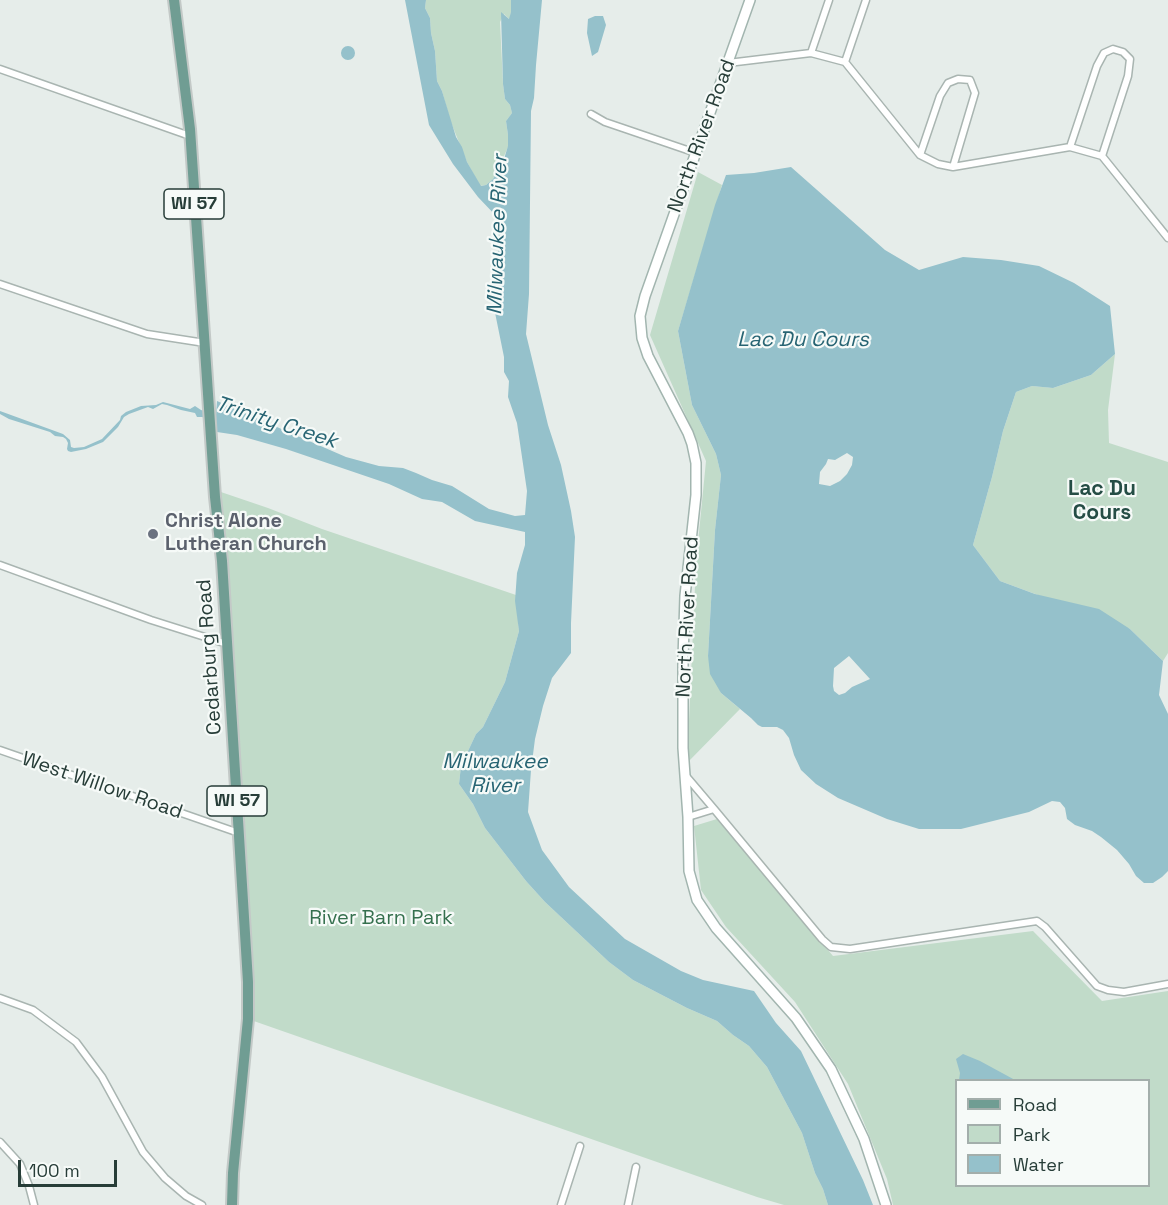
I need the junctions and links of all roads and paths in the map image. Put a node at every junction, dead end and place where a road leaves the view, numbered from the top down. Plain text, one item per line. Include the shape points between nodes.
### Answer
1 (174, 0) edge
2 (750, 0) edge
3 (829, 0) edge
4 (866, 0) edge
5 (811, 53) junction
6 (845, 62) junction
7 (728, 63) junction
8 (0, 69) edge
9 (591, 114) dead end
10 (190, 136) junction
11 (1070, 147) junction
12 (696, 153) junction
13 (920, 155) junction
14 (1102, 156) junction
15 (953, 167) junction
16 (1168, 238) edge
17 (0, 284) edge
18 (205, 343) junction
19 (0, 565) edge
20 (227, 644) junction
21 (0, 750) edge
22 (686, 776) junction
23 (714, 808) junction
24 (688, 818) junction
25 (239, 833) junction
26 (1168, 984) edge
27 (0, 998) edge
28 (0, 1142) edge
29 (580, 1146) dead end
30 (636, 1167) dead end
31 (34, 1205) edge
32 (202, 1205) edge
33 (232, 1205) edge
34 (561, 1205) edge
35 (628, 1205) edge
36 (886, 1205) edge

1 - 10 main road, Cedarburg Road / WI 57
2 - 7 street, North River Road
3 - 5 street
4 - 6 street
5 - 6 street
5 - 7 street
6 - 13 street
7 - 12 street, North River Road
8 - 10 street
9 - 12 street
10 - 18 main road, Cedarburg Road / WI 57
11 - 14 street
11 - 14 street via 1104,52 1124,52 1130,59 1128,76
11 - 15 street
12 - 22 street, North River Road via 640,316 648,356 688,433 696,463 685,596 682,719
13 - 15 street
13 - 15 street via 948,83 970,80 975,93
14 - 16 street
17 - 18 street via 147,334
18 - 20 main road, Cedarburg Road / WI 57
19 - 20 street
20 - 25 main road, Cedarburg Road / WI 57
21 - 25 street, West Willow Road
22 - 23 street
22 - 24 street, North River Road
23 - 24 street
23 - 26 street via 831,947 850,949 1037,921 1096,986 1124,992
24 - 36 street, North River Road via 689,871 698,900 716,928 796,1018 831,1069 864,1139
25 - 33 main road, Cedarburg Road / WI 57 via 248,1019
27 - 32 street via 33,1010 76,1042 102,1077 143,1152 165,1178
28 - 31 street via 20,1164
29 - 34 street
30 - 35 street

